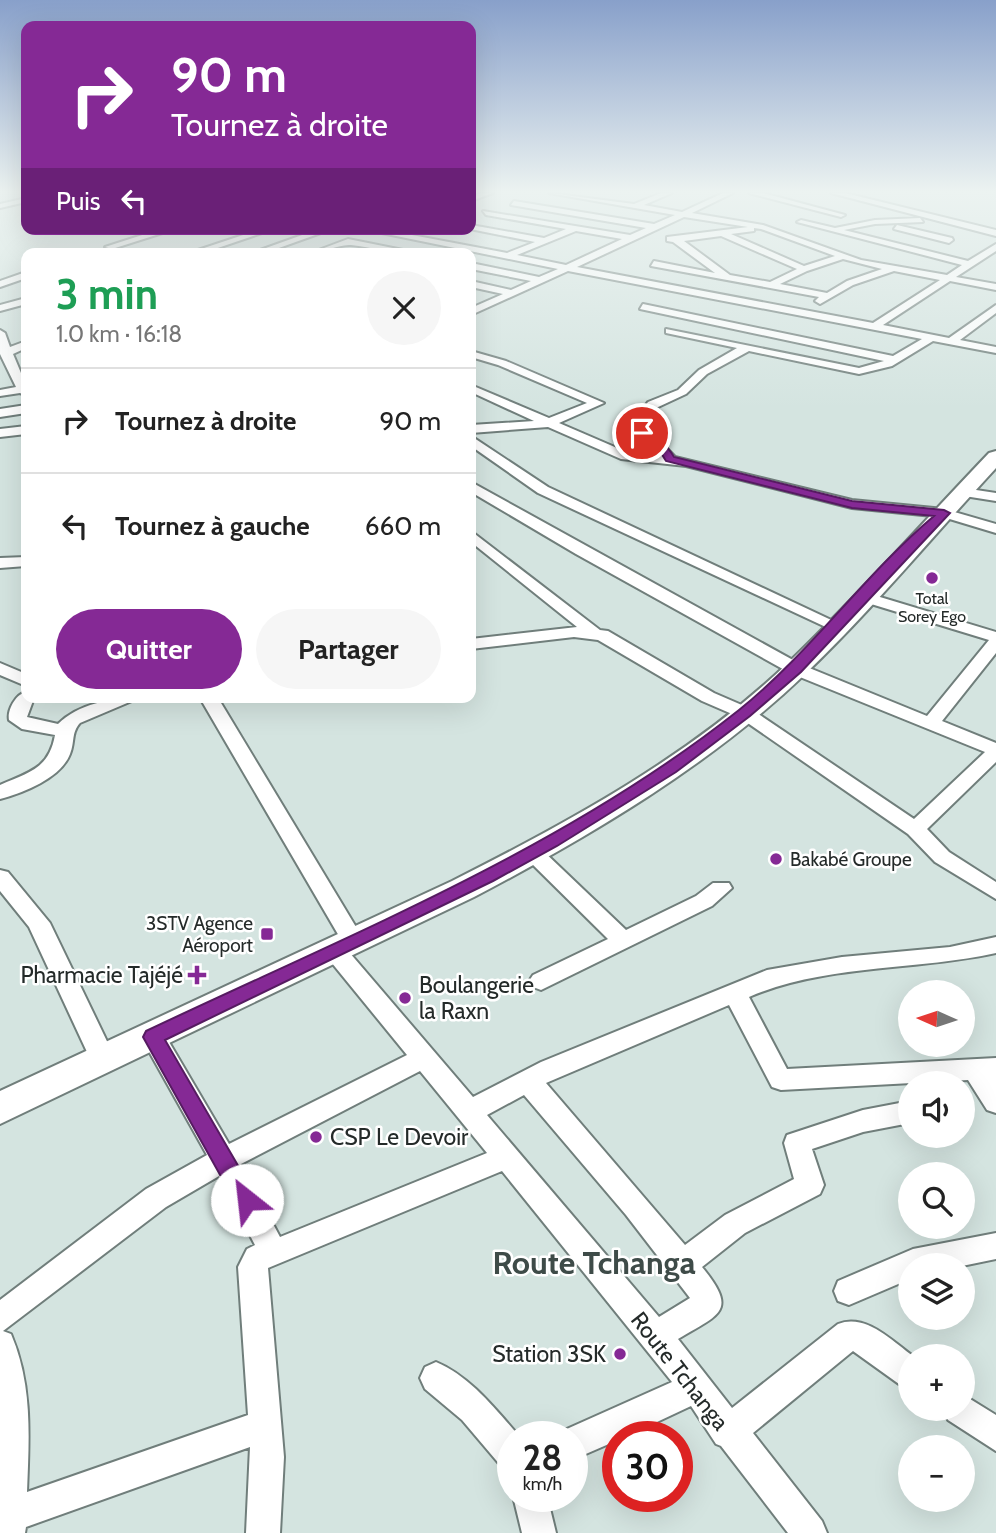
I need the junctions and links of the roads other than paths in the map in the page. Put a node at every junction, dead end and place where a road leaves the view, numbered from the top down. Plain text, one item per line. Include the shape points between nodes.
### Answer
1 (550, 265) edge
2 (574, 265) edge
3 (653, 265) edge
4 (657, 265) edge
5 (710, 265) edge
6 (794, 265) edge
7 (817, 265) edge
8 (875, 265) edge
9 (967, 265) edge
10 (476, 267) edge
11 (567, 268) junction
12 (804, 269) junction
13 (892, 269) junction
14 (21, 277) edge
15 (946, 278) junction
16 (624, 279) junction
17 (729, 279) junction
18 (540, 280) junction
19 (0, 284) edge
20 (476, 285) edge
21 (770, 286) junction
22 (996, 287) edge
23 (678, 289) junction
24 (513, 293) junction
25 (666, 295) dead end
26 (828, 296) junction
27 (476, 299) edge
28 (729, 299) junction
29 (654, 301) dead end
30 (21, 302) edge
31 (492, 303) junction
32 (715, 305) dead end
33 (0, 308) edge
34 (996, 308) edge
35 (476, 310) edge
36 (704, 311) dead end
37 (801, 313) junction
38 (815, 316) junction
39 (0, 317) edge
40 (693, 317) junction
41 (0, 326) edge
42 (874, 327) junction
43 (0, 333) edge
44 (782, 336) junction
45 (931, 338) junction
46 (950, 341) junction
47 (21, 346) edge
48 (746, 348) junction
49 (996, 350) edge
50 (5, 353) junction
51 (476, 355) edge
52 (895, 360) junction
53 (15, 374) junction
54 (0, 376) edge
55 (21, 385) edge
56 (476, 390) edge
57 (21, 391) edge
58 (0, 393) edge
59 (21, 410) edge
60 (0, 413) edge
61 (550, 423) junction
62 (476, 429) edge
63 (21, 431) edge
64 (0, 433) edge
65 (21, 442) edge
66 (0, 443) edge
67 (476, 443) edge
68 (996, 457) edge
69 (670, 459) junction
70 (476, 489) edge
71 (996, 497) edge
72 (953, 503) junction
73 (996, 529) edge
74 (476, 539) edge
75 (21, 562) edge
76 (0, 563) edge
77 (864, 597) junction
78 (836, 626) junction
79 (593, 632) junction
80 (996, 640) edge
81 (476, 644) edge
82 (0, 668) edge
83 (796, 668) junction
84 (21, 678) edge
85 (23, 703) edge
86 (117, 703) edge
87 (212, 703) edge
88 (745, 713) junction
89 (930, 724) junction
90 (65, 731) junction
91 (994, 745) edge
92 (0, 793) edge
93 (915, 829) junction
94 (533, 853) junction
95 (0, 877) edge
96 (720, 888) dead end
97 (996, 892) edge
98 (622, 939) junction
99 (996, 945) edge
100 (345, 947) junction
101 (541, 981) dead end
102 (736, 995) junction
103 (153, 1037) junction
104 (423, 1058) junction
105 (103, 1060) junction
106 (986, 1069) edge
107 (898, 1078) edge
108 (527, 1080) junction
109 (996, 1102) edge
110 (0, 1108) edge
111 (467, 1114) junction
112 (898, 1114) edge
113 (504, 1158) junction
114 (225, 1160) junction
115 (996, 1246) edge
116 (273, 1253) junction
117 (683, 1264) junction
118 (849, 1290) dead end
119 (0, 1318) edge
120 (656, 1336) junction
121 (0, 1345) edge
122 (898, 1364) edge
123 (436, 1378) dead end
124 (694, 1388) junction
125 (975, 1420) edge
126 (264, 1426) junction
127 (728, 1432) junction
128 (996, 1435) edge
129 (497, 1436) edge
130 (588, 1437) edge
131 (534, 1512) edge
132 (8, 1525) edge
133 (263, 1533) edge
134 (539, 1533) edge
135 (810, 1533) edge

1 - 11 street
2 - 11 street
3 - 16 street
4 - 17 street
5 - 17 street
6 - 12 street
7 - 12 street
8 - 13 street
9 - 15 street
10 - 18 street
11 - 16 street
11 - 18 street
12 - 21 street
13 - 15 street
13 - 26 street
14 - 19 street
15 - 22 street
15 - 42 street
16 - 23 street
17 - 21 street
17 - 28 street
18 - 24 street
20 - 24 street
21 - 26 street
23 - 25 street
23 - 28 street
24 - 31 street
26 - 37 street
27 - 31 street
28 - 32 street
28 - 37 street
29 - 40 street via 643,307
30 - 33 street
31 - 35 street
34 - 46 street
36 - 40 street
37 - 38 street
38 - 42 street
38 - 44 street
39 - 41 street
40 - 44 street
40 - 48 street via 670,331
42 - 45 street
43 - 50 street
44 - 52 street
45 - 46 street
45 - 52 street
46 - 49 street
47 - 50 street
48 - 52 street via 848,370 874,369
48 - 69 street via 646,411 640,422 642,433
50 - 53 street
51 - 61 street via 598,403
53 - 54 street
53 - 55 street
56 - 61 street
57 - 58 street
59 - 60 street
61 - 62 street
61 - 69 street via 621,455
63 - 64 street
65 - 66 street
67 - 78 street via 543,490
68 - 72 highway
69 - 72 street via 852,504
70 - 83 street
71 - 72 street
72 - 73 street
72 - 77 highway
74 - 79 street
75 - 76 street
77 - 78 highway
77 - 80 street
78 - 83 highway
79 - 81 street
79 - 88 street
80 - 89 street
82 - 84 street
83 - 88 highway
83 - 89 street
85 - 90 street via 18,720
86 - 90 street via 74,719
87 - 100 street, Route Tchanga
88 - 93 street
88 - 94 highway via 671,768
89 - 91 street
90 - 92 street via 64,750 45,772
91 - 93 street
93 - 97 street via 942,857
94 - 98 street
94 - 100 highway
95 - 105 street via 39,923
96 - 98 street via 704,901
98 - 101 street
99 - 102 street via 950,955 775,976
100 - 103 highway
100 - 104 street, Route Tchanga
102 - 107 street via 781,1080
102 - 108 street
103 - 105 highway
103 - 114 street
104 - 111 street, Route Tchanga
104 - 114 street
105 - 110 highway
106 - 109 street
108 - 111 street
108 - 117 street
111 - 113 street, Route Tchanga
112 - 117 street via 797,1143 810,1185 735,1224
113 - 116 street
113 - 120 street, Route Tchanga
114 - 116 street
114 - 119 street via 156,1198
115 - 118 street via 914,1263
116 - 126 street via 257,1258 253,1267
117 - 120 street via 709,1300
120 - 124 street, Route Tchanga
121 - 132 street via 14,1413
122 - 127 street via 860,1337 849,1335
123 - 129 street
124 - 127 street, Route Tchanga
124 - 130 street
125 - 128 street
126 - 132 street
126 - 133 street
127 - 135 street, Route Tchanga
131 - 134 street

